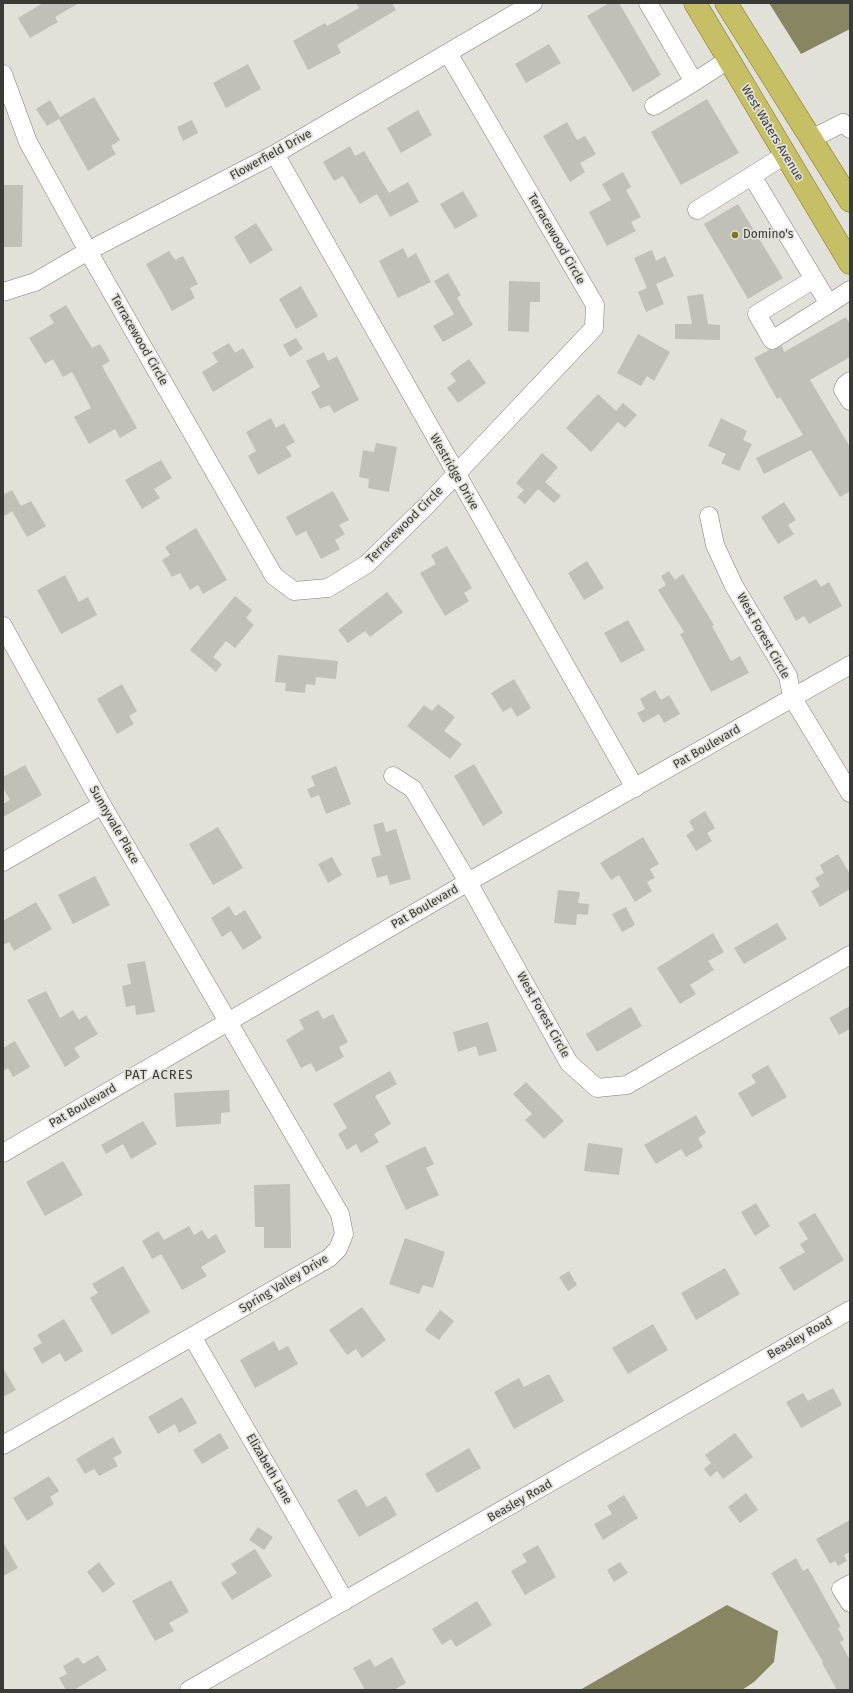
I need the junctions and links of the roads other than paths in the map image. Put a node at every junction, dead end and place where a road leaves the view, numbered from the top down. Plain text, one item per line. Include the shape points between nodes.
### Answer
1 (533, 3) edge
2 (648, 3) edge
3 (695, 3) edge
4 (714, 3) edge
5 (726, 3) edge
6 (744, 32) junction
7 (448, 53) junction
8 (728, 60) junction
9 (3, 74) edge
10 (694, 82) junction
11 (654, 106) dead end
12 (850, 129) edge
13 (811, 139) junction
14 (275, 154) junction
15 (785, 155) junction
16 (752, 176) junction
17 (850, 201) edge
18 (697, 210) dead end
19 (88, 251) junction
20 (850, 263) edge
21 (814, 279) junction
22 (850, 290) edge
23 (3, 292) edge
24 (829, 304) junction
25 (850, 381) edge
26 (850, 401) edge
27 (455, 473) junction
28 (709, 516) dead end
29 (3, 626) edge
30 (850, 665) edge
31 (792, 697) junction
32 (393, 776) dead end
33 (635, 788) junction
34 (850, 794) edge
35 (102, 806) junction
36 (3, 862) edge
37 (468, 882) junction
38 (850, 955) edge
39 (228, 1022) junction
40 (3, 1153) edge
41 (850, 1310) edge
42 (193, 1338) junction
43 (3, 1445) edge
44 (850, 1584) edge
45 (345, 1601) junction
46 (850, 1603) edge
47 (189, 1690) edge

1 - 7 street, Flowerfield Drive
2 - 10 street
3 - 8 main road, West Waters Avenue
4 - 6 main road via 727,24
5 - 6 main road
6 - 13 main road
7 - 14 street, Flowerfield Drive
7 - 27 street, Terracewood Circle via 595,305 594,328
8 - 10 street
8 - 15 main road, West Waters Avenue
9 - 19 street, Terracewood Circle via 28,142
10 - 11 street
12 - 13 street via 843,123
13 - 15 main road
13 - 17 main road
14 - 19 street, Flowerfield Drive
14 - 27 street, Westridge Drive
15 - 16 street
15 - 20 main road, West Waters Avenue
16 - 18 street
16 - 21 street
19 - 23 street, Flowerfield Drive via 35,282
19 - 27 street, Terracewood Circle via 274,576 294,591 328,588 367,564 425,507
21 - 24 street
21 - 24 street via 757,314 772,340
22 - 24 street
25 - 26 street via 843,390
27 - 33 street, Westridge Drive
28 - 31 street, West Forest Circle via 715,545 734,586 788,676
29 - 35 street, Sunnyvale Place
30 - 31 street, Pat Boulevard
31 - 33 street, Pat Boulevard
31 - 34 street, West Forest Circle
32 - 37 street, West Forest Circle via 413,789
33 - 37 street, Pat Boulevard
35 - 36 street
35 - 39 street, Sunnyvale Place
37 - 38 street, West Forest Circle via 569,1063 596,1088 627,1085
37 - 39 street, Pat Boulevard
39 - 40 street, Pat Boulevard
39 - 42 street, Spring Valley Drive via 340,1214 344,1234 338,1249 329,1258
41 - 45 street, Beasley Road
42 - 43 street, Spring Valley Drive
42 - 45 street, Elizabeth Lane
44 - 46 street via 841,1589
45 - 47 street, Beasley Road

